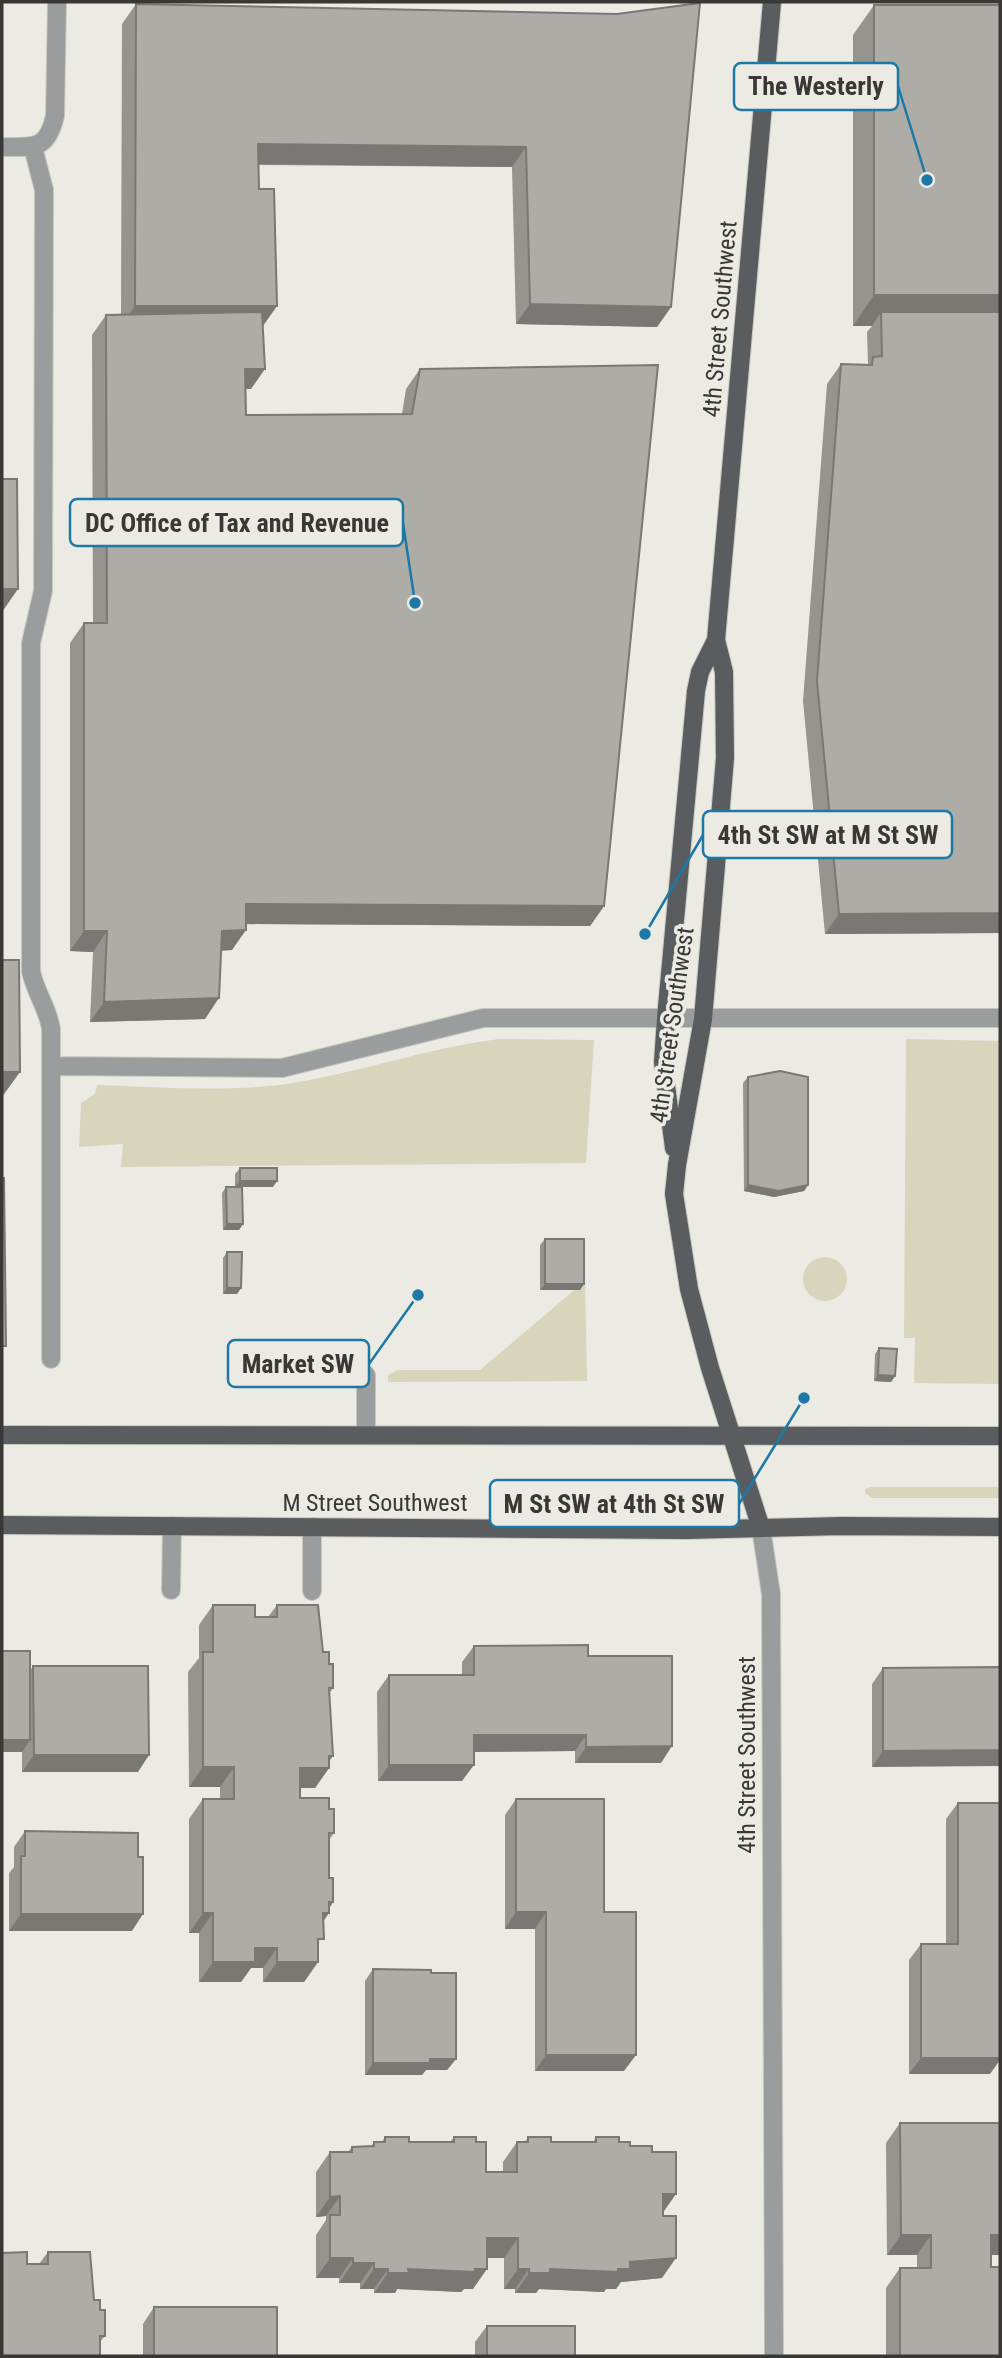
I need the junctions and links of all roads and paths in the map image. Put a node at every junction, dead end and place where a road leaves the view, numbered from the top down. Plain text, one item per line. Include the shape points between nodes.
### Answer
1 (57, 2) edge
2 (772, 2) edge
3 (39, 145) junction
4 (2, 147) edge
5 (716, 640) junction
6 (666, 1018) junction
7 (703, 1018) junction
8 (1000, 1018) edge
9 (51, 1066) junction
10 (677, 1166) junction
11 (51, 1359) dead end
12 (366, 1374) dead end
13 (2, 1435) edge
14 (366, 1435) junction
15 (734, 1435) junction
16 (1000, 1436) edge
17 (2, 1525) edge
18 (172, 1525) junction
19 (312, 1527) junction
20 (1000, 1527) edge
21 (761, 1528) junction
22 (171, 1590) dead end
23 (312, 1591) dead end
24 (774, 2356) edge

1 - 3 street via 55,116 51,132
2 - 5 main road, 4th Street Southwest
3 - 4 street
3 - 9 street via 44,190 43,592 31,643 31,971 48,1014
5 - 6 main road, 4th Street Southwest via 696,691
5 - 7 main road, 4th Street Southwest via 724,672 725,758
6 - 7 street
6 - 9 street via 483,1018 282,1068
6 - 10 main road, 4th Street Southwest via 663,1062
7 - 8 street
7 - 10 main road, 4th Street Southwest
9 - 11 street
10 - 15 main road, 4th Street Southwest via 674,1194 690,1289 710,1368
12 - 14 street
13 - 14 main road
14 - 15 main road
15 - 16 main road
15 - 21 main road, 4th Street Southwest
17 - 18 main road, M Street Southwest
18 - 19 main road, M Street Southwest
18 - 22 street
19 - 21 main road, M Street Southwest
19 - 23 street
20 - 21 main road, M Street Southwest
21 - 24 street, 4th Street Southwest via 771,1594

